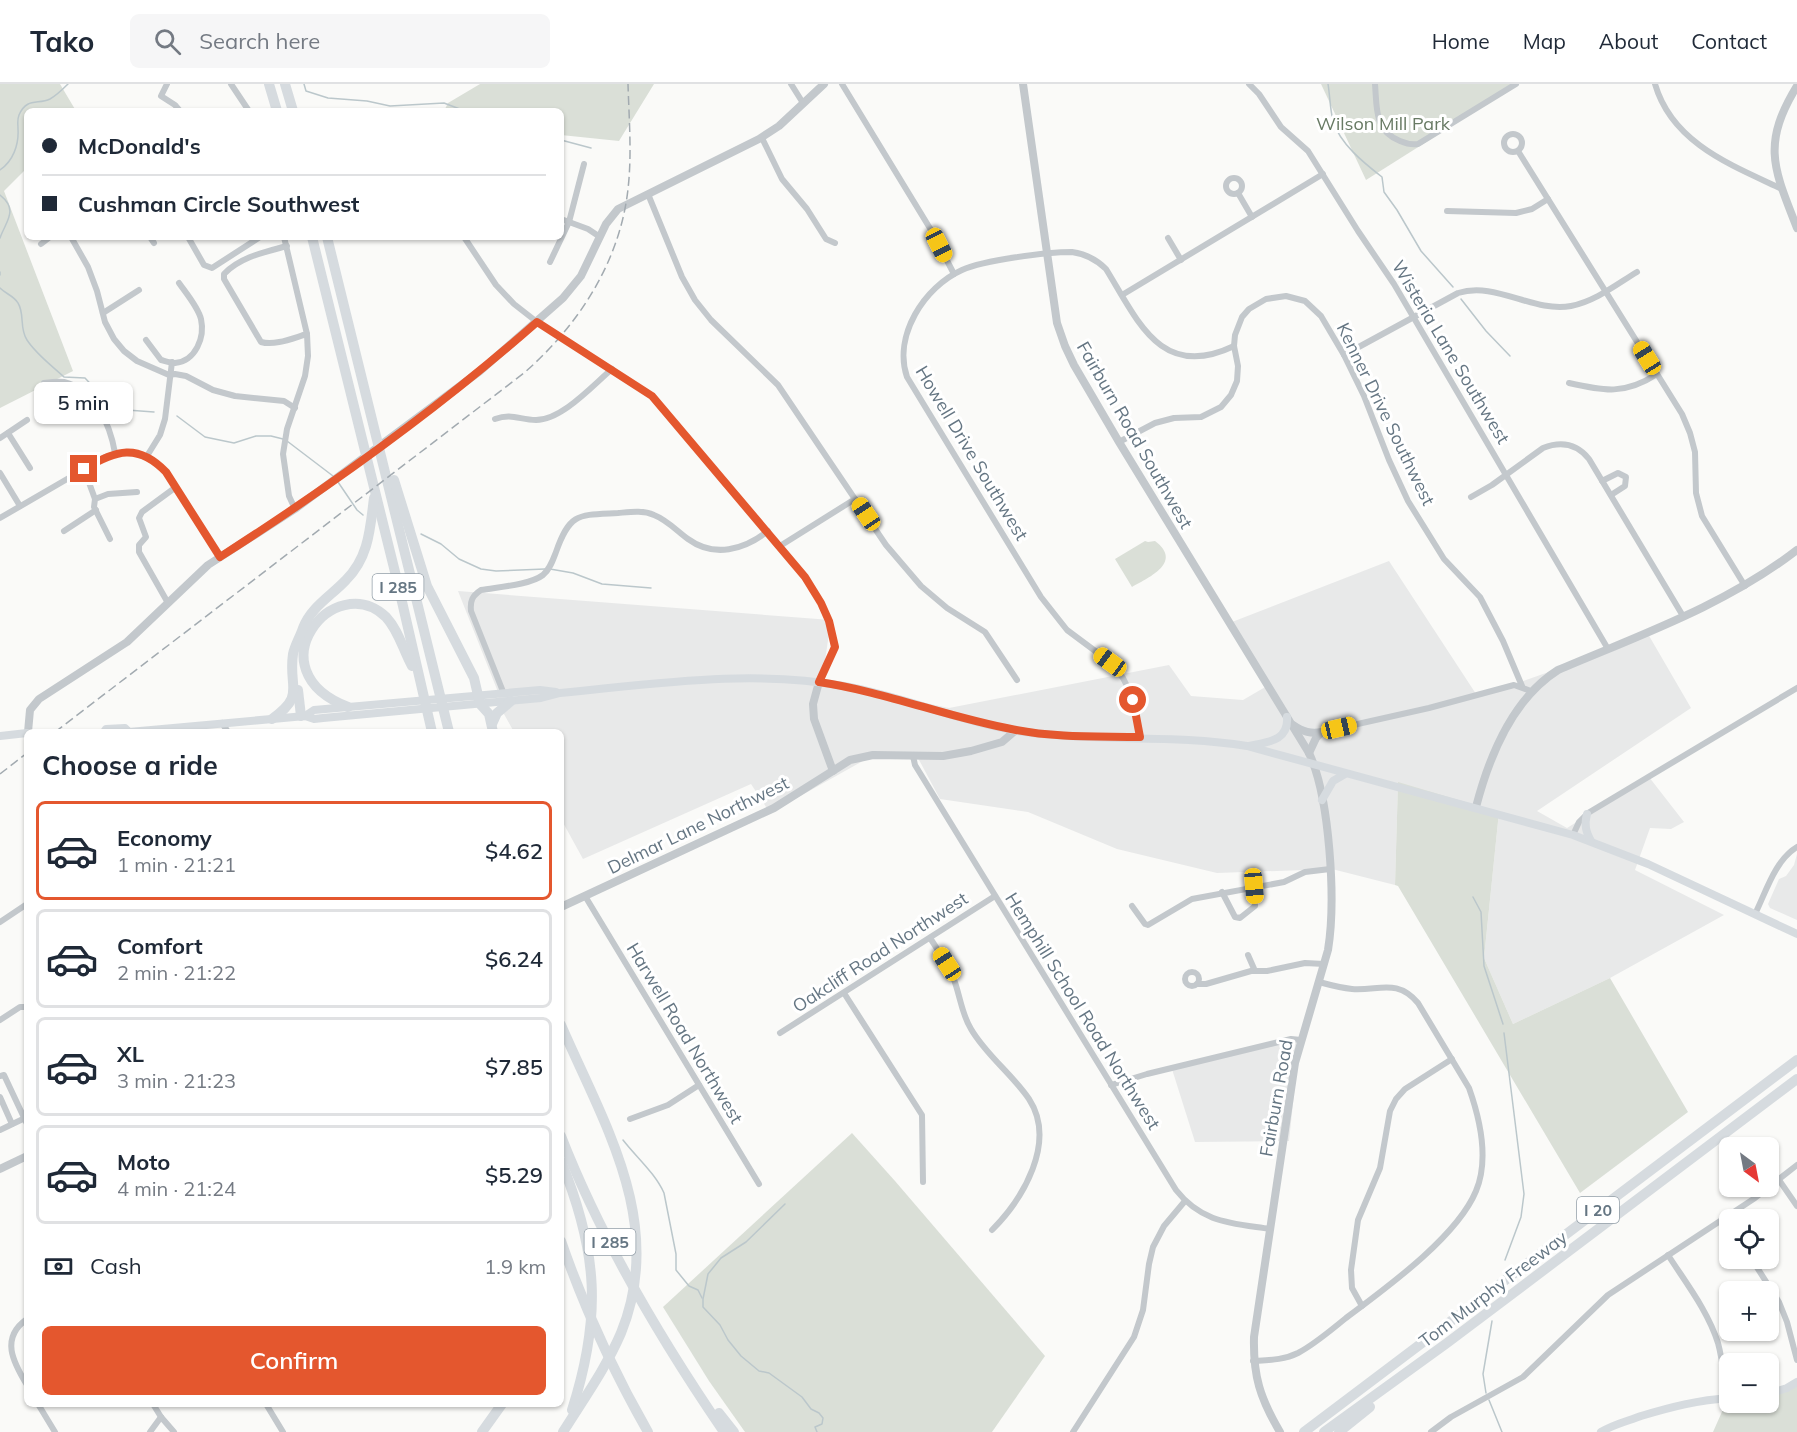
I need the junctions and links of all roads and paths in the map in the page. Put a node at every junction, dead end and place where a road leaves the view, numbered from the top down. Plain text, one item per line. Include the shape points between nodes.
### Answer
1 (167, 84) edge
2 (231, 84) edge
3 (269, 84) edge
4 (285, 84) edge
5 (791, 84) edge
6 (824, 84) edge
7 (842, 84) edge
8 (1023, 84) edge
9 (1249, 84) edge
10 (1375, 84) edge
11 (1517, 84) edge
12 (1655, 84) edge
13 (1797, 86) edge
14 (803, 103) junction
15 (178, 108) edge
16 (246, 108) edge
17 (276, 108) edge
18 (292, 108) edge
19 (762, 138) junction
20 (1518, 151) dead end
21 (584, 164) dead end
22 (1323, 174) junction
23 (1782, 189) junction
24 (1238, 193) dead end
25 (648, 194) junction
26 (1548, 199) junction
27 (1447, 211) dead end
28 (1252, 217) junction
29 (564, 220) edge
30 (569, 222) junction
31 (1797, 228) edge
32 (564, 233) edge
33 (600, 237) junction
34 (1168, 238) dead end
35 (46, 240) edge
36 (73, 240) edge
37 (190, 240) edge
38 (255, 240) edge
39 (285, 240) edge
40 (313, 240) edge
41 (328, 240) edge
42 (466, 240) edge
43 (560, 240) edge
44 (835, 243) dead end
45 (41, 244) dead end
46 (286, 246) junction
47 (1047, 254) junction
48 (1181, 260) junction
49 (550, 262) dead end
50 (1637, 272) dead end
51 (954, 274) junction
52 (179, 283) dead end
53 (139, 290) dead end
54 (1606, 291) junction
55 (1122, 295) junction
56 (103, 314) junction
57 (1415, 318) junction
58 (537, 322) junction
59 (307, 334) junction
60 (146, 340) dead end
61 (1234, 346) junction
62 (1344, 355) junction
63 (172, 362) junction
64 (612, 369) junction
65 (1657, 374) junction
66 (170, 375) junction
67 (44, 383) dead end
68 (1569, 383) dead end
69 (295, 408) junction
70 (495, 419) dead end
71 (27, 420) dead end
72 (375, 429) junction
73 (8, 432) junction
74 (0, 438) edge
75 (1119, 442) junction
76 (115, 453) junction
77 (147, 456) junction
78 (30, 468) dead end
79 (84, 469) junction
80 (0, 473) edge
81 (1507, 475) junction
82 (1602, 481) junction
83 (176, 486) junction
84 (137, 492) dead end
85 (375, 492) junction
86 (1611, 495) junction
87 (1471, 497) dead end
88 (96, 499) junction
89 (855, 499) junction
90 (20, 506) junction
91 (295, 509) junction
92 (96, 510) junction
93 (0, 518) edge
94 (64, 531) dead end
95 (768, 531) junction
96 (110, 538) dead end
97 (780, 546) junction
98 (1797, 550) edge
99 (220, 557) junction
100 (1744, 586) junction
101 (168, 603) junction
102 (1683, 616) junction
103 (301, 636) junction
104 (1608, 649) junction
105 (303, 662) junction
106 (1017, 680) dead end
107 (420, 682) junction
108 (819, 682) junction
109 (1522, 686) junction
110 (1797, 688) edge
111 (1531, 690) junction
112 (508, 698) junction
113 (479, 700) junction
114 (348, 707) junction
115 (404, 707) junction
116 (303, 716) junction
117 (272, 719) junction
118 (1290, 721) junction
119 (222, 723) junction
120 (492, 728) edge
121 (28, 729) edge
122 (106, 729) edge
123 (126, 729) edge
124 (160, 729) edge
125 (226, 729) edge
126 (431, 729) edge
127 (448, 729) edge
128 (1016, 730) junction
129 (1322, 732) junction
130 (24, 733) edge
131 (0, 735) edge
132 (1140, 737) junction
133 (1247, 746) junction
134 (1309, 753) junction
135 (913, 756) junction
136 (1315, 766) junction
137 (832, 771) junction
138 (1345, 774) junction
139 (1322, 800) junction
140 (1476, 807) junction
141 (1587, 814) junction
142 (1574, 835) junction
143 (1591, 841) junction
144 (1797, 847) edge
145 (1330, 869) junction
146 (1254, 886) junction
147 (1222, 892) junction
148 (585, 896) junction
149 (995, 896) junction
150 (24, 906) edge
151 (564, 906) edge
152 (1131, 906) dead end
153 (1755, 914) junction
154 (0, 922) edge
155 (1797, 934) edge
156 (930, 938) junction
157 (1248, 955) dead end
158 (1324, 964) junction
159 (1255, 971) junction
160 (1319, 982) junction
161 (1197, 984) dead end
162 (844, 993) junction
163 (24, 1007) edge
164 (0, 1020) edge
165 (564, 1032) edge
166 (780, 1033) dead end
167 (1301, 1040) junction
168 (1452, 1059) junction
169 (1797, 1060) edge
170 (0, 1076) edge
171 (1797, 1079) edge
172 (699, 1085) junction
173 (1111, 1085) junction
174 (0, 1097) edge
175 (24, 1117) edge
176 (630, 1119) dead end
177 (24, 1121) edge
178 (12, 1124) junction
179 (0, 1130) edge
180 (564, 1144) edge
181 (24, 1157) edge
182 (1797, 1165) edge
183 (564, 1168) edge
184 (0, 1169) edge
185 (1779, 1180) joint
186 (923, 1182) dead end
187 (759, 1184) dead end
188 (1755, 1197) edge
189 (1185, 1201) junction
190 (1797, 1206) edge
191 (1738, 1209) edge
192 (1719, 1222) edge
193 (1269, 1229) junction
194 (992, 1230) dead end
195 (564, 1249) edge
196 (1668, 1255) junction
197 (1758, 1269) edge
198 (1362, 1306) junction
199 (24, 1321) edge
200 (666, 1341) junction
201 (1447, 1343) junction
202 (1720, 1353) edge
203 (1797, 1360) edge
204 (1253, 1361) junction
205 (24, 1380) edge
206 (1797, 1382) edge
207 (1779, 1390) edge
208 (1719, 1399) edge
209 (40, 1407) edge
210 (155, 1407) edge
211 (268, 1407) edge
212 (500, 1407) edge
213 (161, 1418) junction
214 (1280, 1431) edge
215 (55, 1432) edge
216 (150, 1432) edge
217 (174, 1432) edge
218 (283, 1432) edge
219 (482, 1432) edge
220 (563, 1432) edge
221 (648, 1432) edge
222 (724, 1432) edge
223 (734, 1432) edge
224 (1073, 1432) edge
225 (1304, 1432) edge
226 (1324, 1432) edge
227 (1339, 1432) edge
228 (1431, 1432) edge
229 (1601, 1432) edge

1 - 15 street via 161,96
2 - 16 street
3 - 17 highway
4 - 18 highway
5 - 14 street
6 - 14 street
7 - 51 street
8 - 47 street, Fairburn Road Southwest
9 - 22 street, Wisteria Lane Southwest via 1281,127 1308,151
10 - 11 street via 1382,129 1411,145 1419,144
12 - 23 street via 1663,105 1688,138
13 - 23 street via 1782,116 1774,148 1774,164
14 - 19 street
19 - 25 street
19 - 44 street via 782,179 826,239
20 - 26 street
21 - 30 street
22 - 28 street
22 - 57 street, Wisteria Lane Southwest
23 - 31 street
24 - 28 street
25 - 33 street via 618,209
25 - 89 street via 695,300 778,385
26 - 27 street via 1516,213
26 - 54 street
28 - 48 street
29 - 30 street
30 - 32 street
30 - 33 street
33 - 58 street via 581,276
34 - 48 street
35 - 45 street
36 - 56 street via 88,267
37 - 38 street via 204,265 212,268
39 - 46 street
40 - 85 highway, I 285
41 - 72 highway, I 285
42 - 58 street via 496,285
43 - 49 street
46 - 59 street
46 - 59 street via 248,258 229,269 224,279 261,342
47 - 51 street, Howell Drive Southwest via 975,266
47 - 55 street, Howell Drive Southwest via 1072,252 1092,257 1106,269
47 - 75 street, Fairburn Road Southwest via 1065,346
48 - 55 street
50 - 54 street
51 - 132 street, Howell Drive Southwest via 931,294 912,321 902,353 907,377 1049,609 1067,630 1110,662 1123,678 1132,698
52 - 63 street via 201,317 201,336 195,352 187,359
53 - 56 street
54 - 57 street via 1582,303 1558,307 1471,289
54 - 65 street
55 - 61 street, Howell Drive Southwest via 1146,333 1169,351 1203,357
56 - 66 street via 123,351
57 - 62 street
57 - 81 street, Wisteria Lane Southwest
58 - 64 street
58 - 91 street via 480,371
59 - 69 street via 305,376
60 - 63 street via 161,360
61 - 62 street, Kenner Drive Southwest via 1238,326 1249,309 1266,299 1286,297 1305,301 1317,311
61 - 75 street, Kenner Drive Southwest via 1237,381 1221,407 1201,417 1155,423
62 - 109 street, Kenner Drive Southwest via 1408,501 1444,559 1480,597
63 - 66 street
64 - 70 street via 553,417
64 - 95 street via 652,396
65 - 68 street via 1618,390
65 - 100 street via 1690,433 1702,516
66 - 69 street via 186,376 235,396 284,401
66 - 77 street via 165,419
67 - 76 street via 62,381 90,398 112,433
69 - 91 street via 283,454 289,496
71 - 73 street
72 - 113 highway via 427,586 474,678
72 - 127 highway, I 285
73 - 74 street
73 - 78 street
75 - 118 street, Fairburn Road Southwest
76 - 77 street
76 - 79 street
77 - 83 street
79 - 88 street
79 - 90 street
80 - 90 street
81 - 82 street via 1543,448 1563,444 1584,453
81 - 87 street
81 - 104 street, Wisteria Lane Southwest
82 - 86 street
82 - 86 street via 1618,473 1626,477 1625,486
83 - 99 street
83 - 101 street via 139,518 146,537 139,552
84 - 88 street
85 - 103 highway via 369,538 361,560 348,579 313,611
85 - 107 highway, I 285
86 - 102 street
88 - 92 street
89 - 97 street
89 - 106 street via 886,545 921,586 990,637
90 - 93 street
91 - 99 street
92 - 94 street
92 - 96 street
95 - 97 street
95 - 112 street via 741,547 717,550 696,544 650,513 610,513 573,520 563,532 554,560 543,575 481,590 470,602
97 - 108 street via 805,577 829,621 835,647
98 - 100 street
99 - 101 street
100 - 102 street
101 - 121 street via 127,642 39,699 30,710
102 - 104 street
103 - 116 highway via 297,677
103 - 117 highway via 294,652 293,698
104 - 111 street via 1558,670
105 - 107 highway via 308,635 321,617 343,606 365,606 391,623
105 - 114 highway via 319,690
105 - 116 highway
107 - 126 highway, I 285
108 - 112 main road via 718,679
108 - 128 main road via 877,693
108 - 137 street via 814,719
109 - 111 street
109 - 129 street
110 - 141 street
111 - 140 street via 1491,758
112 - 113 main road
112 - 120 highway via 497,712
113 - 115 main road
113 - 120 highway via 489,714
114 - 115 main road
114 - 116 main road via 314,710
115 - 116 main road via 315,719
116 - 117 main road
117 - 119 main road
118 - 129 street via 1303,732
118 - 133 main road via 1281,737
118 - 134 street, Fairburn Road Southwest
119 - 124 main road
119 - 125 street
122 - 123 main road
128 - 132 main road
128 - 135 street, Delmar Lane Northwest via 1002,742 971,751
129 - 134 street
130 - 131 main road
132 - 133 main road
133 - 136 main road
134 - 136 street, Fairburn Road Southwest
135 - 137 street, Delmar Lane Northwest via 863,755
135 - 149 street, Hemphill School Road Northwest
136 - 138 main road
136 - 139 street, Fairburn Road
137 - 148 street, Delmar Lane Northwest via 774,808
138 - 139 main road via 1332,781
138 - 140 main road
139 - 145 street, Fairburn Road
140 - 142 main road
141 - 142 street
141 - 143 main road via 1586,832
142 - 143 main road
143 - 153 main road
144 - 153 street via 1780,864
145 - 146 street
145 - 158 street, Fairburn Road via 1332,921
146 - 147 street
146 - 147 street via 1256,906 1240,918 1235,917
147 - 152 street via 1192,899 1148,925
148 - 151 street, Delmar Lane Northwest
148 - 172 street, Harwell Road Northwest
149 - 156 street, Oakcliff Road Northwest
149 - 173 street, Hemphill School Road Northwest
150 - 154 street
153 - 155 main road
156 - 162 street, Oakcliff Road Northwest
156 - 194 street via 953,976 969,1026 1024,1092 1037,1118 1040,1136 1036,1158 1020,1196
157 - 159 street
158 - 159 street
158 - 160 street, Fairburn Road
159 - 161 street
160 - 167 street, Fairburn Road
160 - 168 street via 1349,989 1389,986 1406,992 1418,1003
162 - 166 street, Oakcliff Road Northwest
162 - 186 street via 922,1115
163 - 164 street
165 - 220 highway via 624,1172 633,1206 638,1252 635,1284 624,1324
167 - 173 street via 1291,1039
167 - 193 street, Fairburn Road
168 - 198 street via 1405,1089 1390,1111 1380,1168 1358,1220 1351,1270 1352,1288
168 - 198 street via 1469,1088 1477,1114 1482,1158 1476,1190 1455,1224 1409,1269
169 - 225 highway, Tom Murphy Freeway / I 20
170 - 175 street via 4,1075
171 - 201 highway, Tom Murphy Freeway / I 20
172 - 176 street via 668,1105
172 - 187 street, Harwell Road Northwest
173 - 189 street, Hemphill School Road Northwest
174 - 178 street
177 - 178 street
178 - 179 street
180 - 200 highway, I 285 via 606,1235
181 - 184 street
182 - 185 street
183 - 220 highway via 583,1223 593,1287 588,1350
185 - 190 street
188 - 191 street
189 - 193 street, Hemphill School Road Northwest via 1216,1220
189 - 224 street via 1153,1247 1143,1310 1134,1337
192 - 196 street
193 - 204 street, Fairburn Road
195 - 221 highway, I 285 via 604,1348
196 - 202 street via 1702,1306
196 - 228 street via 1608,1295 1523,1377
197 - 203 street via 1779,1302
198 - 204 street via 1298,1353
199 - 205 street via 15,1328 9,1343 11,1359
200 - 222 highway, I 285
200 - 223 highway
201 - 226 highway, Tom Murphy Freeway / I 20
201 - 227 highway
204 - 214 street, Fairburn Road via 1262,1399
206 - 207 main road
208 - 229 main road via 1678,1404
209 - 215 street
210 - 213 street
211 - 218 street
212 - 219 highway
213 - 216 street
213 - 217 street

